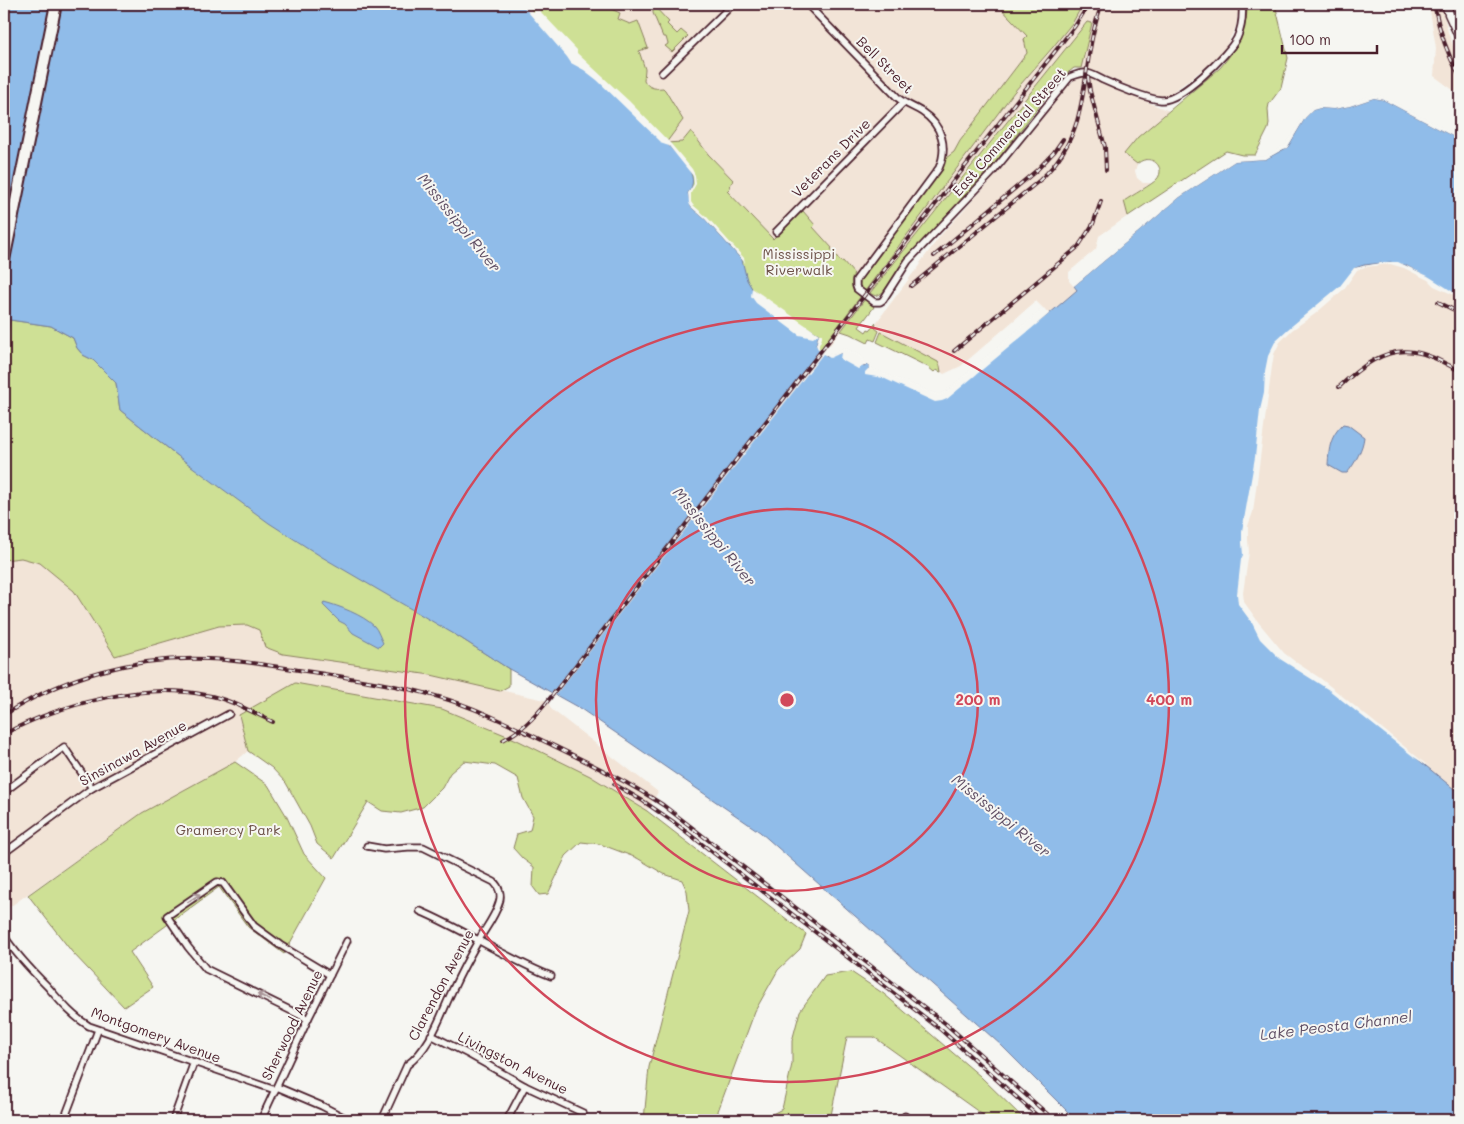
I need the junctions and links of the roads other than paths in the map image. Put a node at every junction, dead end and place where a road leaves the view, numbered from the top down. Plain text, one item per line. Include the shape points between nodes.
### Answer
1 (56, 4) edge
2 (733, 4) edge
3 (807, 4) edge
4 (1242, 4) edge
5 (1446, 4) edge
6 (1460, 38) edge
7 (662, 73) dead end
8 (904, 103) junction
9 (944, 144) joint
10 (776, 232) dead end
11 (4, 260) edge
12 (229, 714) dead end
13 (92, 788) junction
14 (4, 792) edge
15 (367, 846) dead end
16 (4, 853) edge
17 (420, 911) dead end
18 (4, 936) edge
19 (478, 940) junction
20 (347, 941) dead end
21 (330, 975) junction
22 (551, 976) dead end
23 (308, 1019) junction
24 (98, 1030) junction
25 (431, 1035) junction
26 (194, 1062) junction
27 (525, 1086) junction
28 (276, 1089) junction
29 (583, 1113) dead end
30 (64, 1120) edge
31 (173, 1120) edge
32 (261, 1120) edge
33 (349, 1120) edge
34 (382, 1120) edge
35 (507, 1120) edge

1 - 11 highway
2 - 7 street
3 - 8 street, Bell Street
4 - 9 street, East Commercial Street via 1240,28 1230,49 1208,71 1168,100 1153,98 1088,73 1070,77 992,173 908,261 883,300 874,302 856,286 857,277 939,168
5 - 6 main road
8 - 9 street, Bell Street via 927,116 939,130
8 - 10 street, Veterans Drive
12 - 13 street, Sinsinawa Avenue
13 - 14 street via 64,747
13 - 16 street, Sinsinawa Avenue
15 - 19 street, Clarendon Avenue via 384,849 422,847 497,885 500,900
17 - 19 street
18 - 24 street, Montgomery Avenue via 64,1006 82,1022
19 - 22 street via 525,966
19 - 25 street, Clarendon Avenue
20 - 21 street, Sherwood Avenue
21 - 23 street, Sherwood Avenue
23 -> 21 street via 206,969 167,916 217,882 223,883 254,926
23 - 28 street, Sherwood Avenue
24 - 26 street, Montgomery Avenue
24 - 30 street
25 - 27 street, Livingston Avenue
25 - 34 street, Clarendon Avenue via 408,1065
26 - 28 street, Montgomery Avenue
26 - 31 street
27 - 29 street, Livingston Avenue
27 - 35 street
28 - 32 street, Sherwood Avenue
28 - 33 street, Montgomery Avenue

